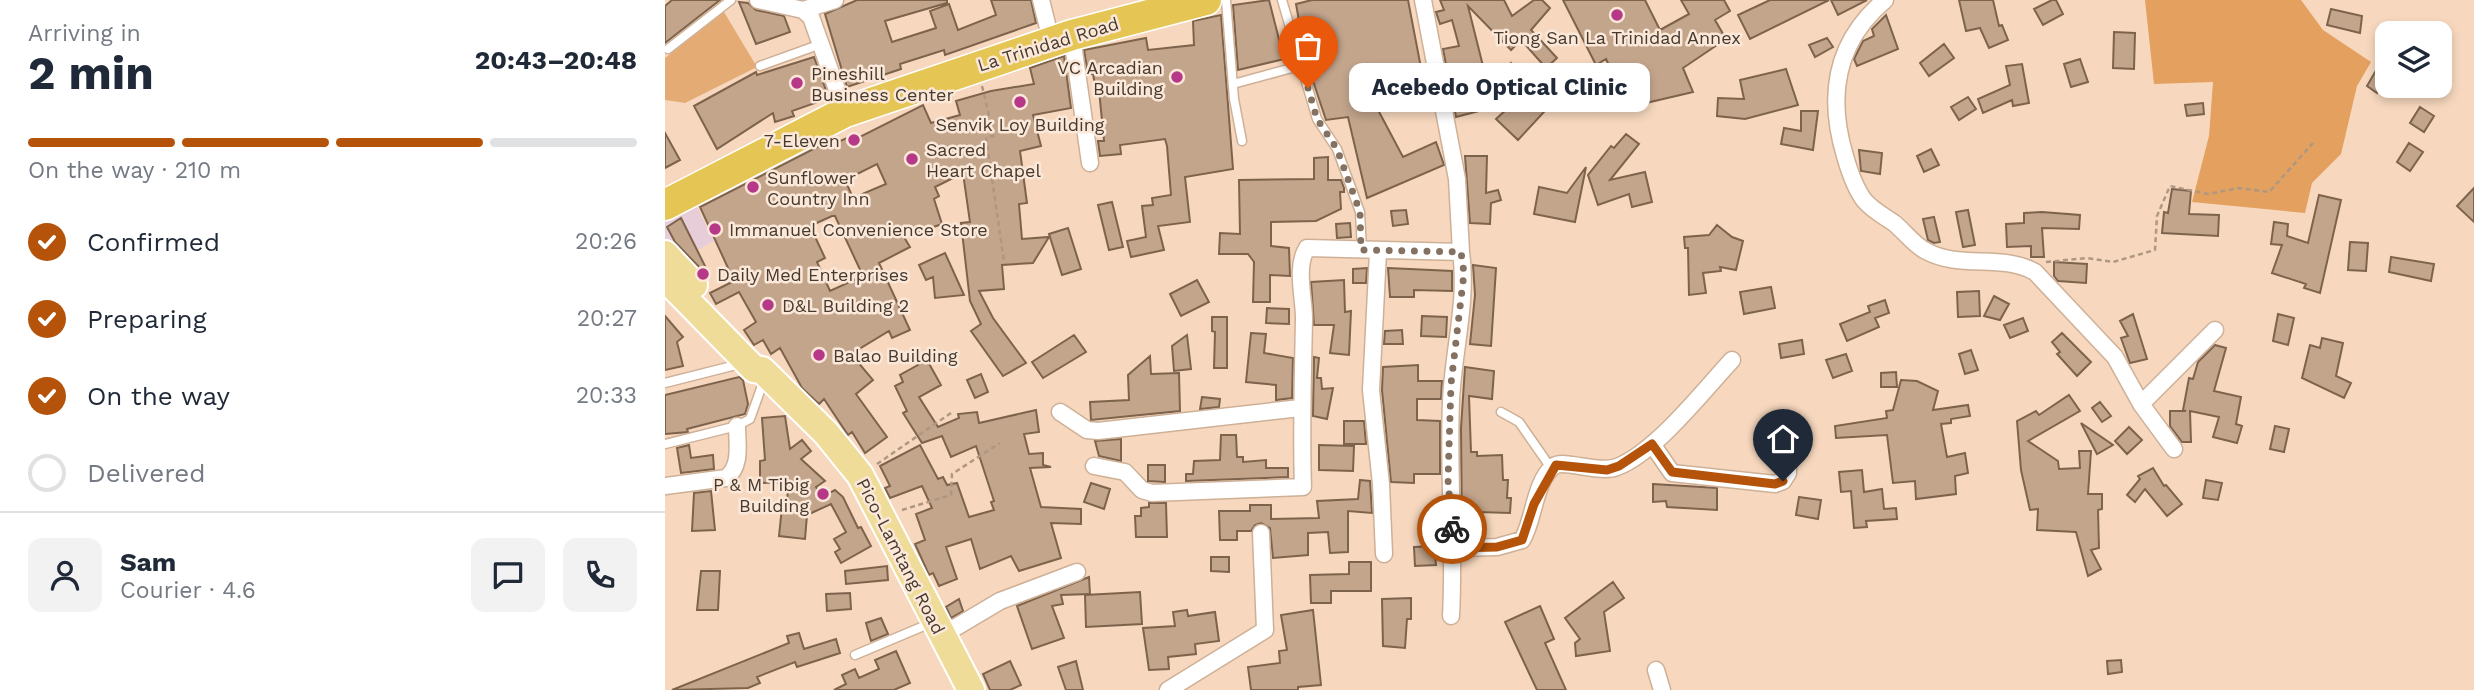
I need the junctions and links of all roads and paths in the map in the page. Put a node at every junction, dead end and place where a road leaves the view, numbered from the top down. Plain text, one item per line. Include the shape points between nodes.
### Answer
1 (731, 0) edge
2 (758, 0) edge
3 (835, 0) edge
4 (1146, 0) edge
5 (1226, 0) edge
6 (1282, 0) edge
7 (1423, 0) edge
8 (1885, 0) edge
9 (1188, 2) edge
10 (803, 10) junction
11 (1112, 17) junction
12 (1057, 21) edge
13 (821, 44) junction
14 (668, 49) dead end
15 (1303, 65) junction
16 (760, 66) dead end
17 (975, 66) junction
18 (1233, 84) junction
19 (843, 105) junction
20 (1242, 141) dead end
21 (2313, 143) dead end
22 (1090, 163) dead end
23 (665, 190) edge
24 (665, 205) edge
25 (1361, 250) junction
26 (1378, 252) junction
27 (1461, 252) junction
28 (665, 254) edge
29 (1004, 262) dead end
30 (2021, 264) junction
31 (665, 278) edge
32 (2215, 330) dead end
33 (1732, 360) dead end
34 (758, 365) junction
35 (665, 383) edge
36 (2141, 404) junction
37 (1300, 408) junction
38 (1060, 412) dead end
39 (1501, 412) dead end
40 (951, 413) dead end
41 (737, 426) junction
42 (1787, 429) dead end
43 (665, 443) edge
44 (1000, 443) dead end
45 (1652, 444) junction
46 (2174, 449) dead end
47 (1094, 466) dead end
48 (1552, 468) junction
49 (860, 475) junction
50 (665, 486) edge
51 (882, 514) junction
52 (1261, 533) dead end
53 (1454, 548) junction
54 (1384, 554) dead end
55 (1077, 572) dead end
56 (1451, 616) dead end
57 (937, 629) junction
58 (855, 655) dead end
59 (1656, 670) dead end
60 (971, 690) edge
61 (1168, 690) edge
62 (1662, 690) edge

1 - 14 lane
2 - 10 street
3 - 10 street
4 - 11 highway, La Trinidad Road
5 - 18 lane
6 - 15 lane
7 - 27 street via 1457,179
8 - 30 street via 1850,43 1835,82 1839,129 1856,185 1864,200 1927,252 1956,261
9 - 11 highway, La Trinidad Road
10 - 13 street via 811,17
11 - 12 highway, La Trinidad Road
12 - 17 highway, La Trinidad Road
12 - 19 highway, La Trinidad Road
12 - 22 street
13 - 16 lane
13 - 19 street
15 - 18 lane
15 - 25 lane via 1317,119 1337,149 1360,212
17 - 19 highway, La Trinidad Road
17 - 29 path via 994,136 986,137
18 - 20 lane
19 - 23 highway, La Trinidad Road
19 - 24 highway, La Trinidad Road
21 - 30 path via 2269,192 2239,188 2208,194 2169,186 2157,216 2155,250 2113,262 2087,258
25 - 26 street
25 - 37 street via 1313,247 1304,253
26 - 27 street
26 - 54 street via 1371,390
27 - 53 street via 1464,273 1451,384 1448,480
28 - 34 main road, Pico-Lamtang Road
30 - 36 street via 2044,280 2115,356
31 - 34 main road, Pico-Lamtang Road
32 - 36 street
33 - 45 street
34 - 35 lane
34 - 41 lane via 756,409
34 - 49 main road, Pico-Lamtang Road via 826,433
36 - 46 street
37 - 38 street via 1098,431 1087,430
37 - 47 street via 1303,487 1151,493 1125,472
39 - 48 lane via 1519,422
40 - 49 path
41 - 43 lane
41 - 50 street via 738,457 726,478
42 - 45 street via 1789,473 1775,484 1672,472
44 - 51 path via 952,474 951,495
45 - 48 street via 1607,470 1563,463
48 - 53 street via 1522,540 1497,547
49 - 51 main road, Pico-Lamtang Road
51 - 57 main road, Pico-Lamtang Road
52 - 61 street via 1265,630
53 - 56 street
55 - 57 street
57 - 58 lane
57 - 60 main road, Pico-Lamtang Road
59 - 62 street

